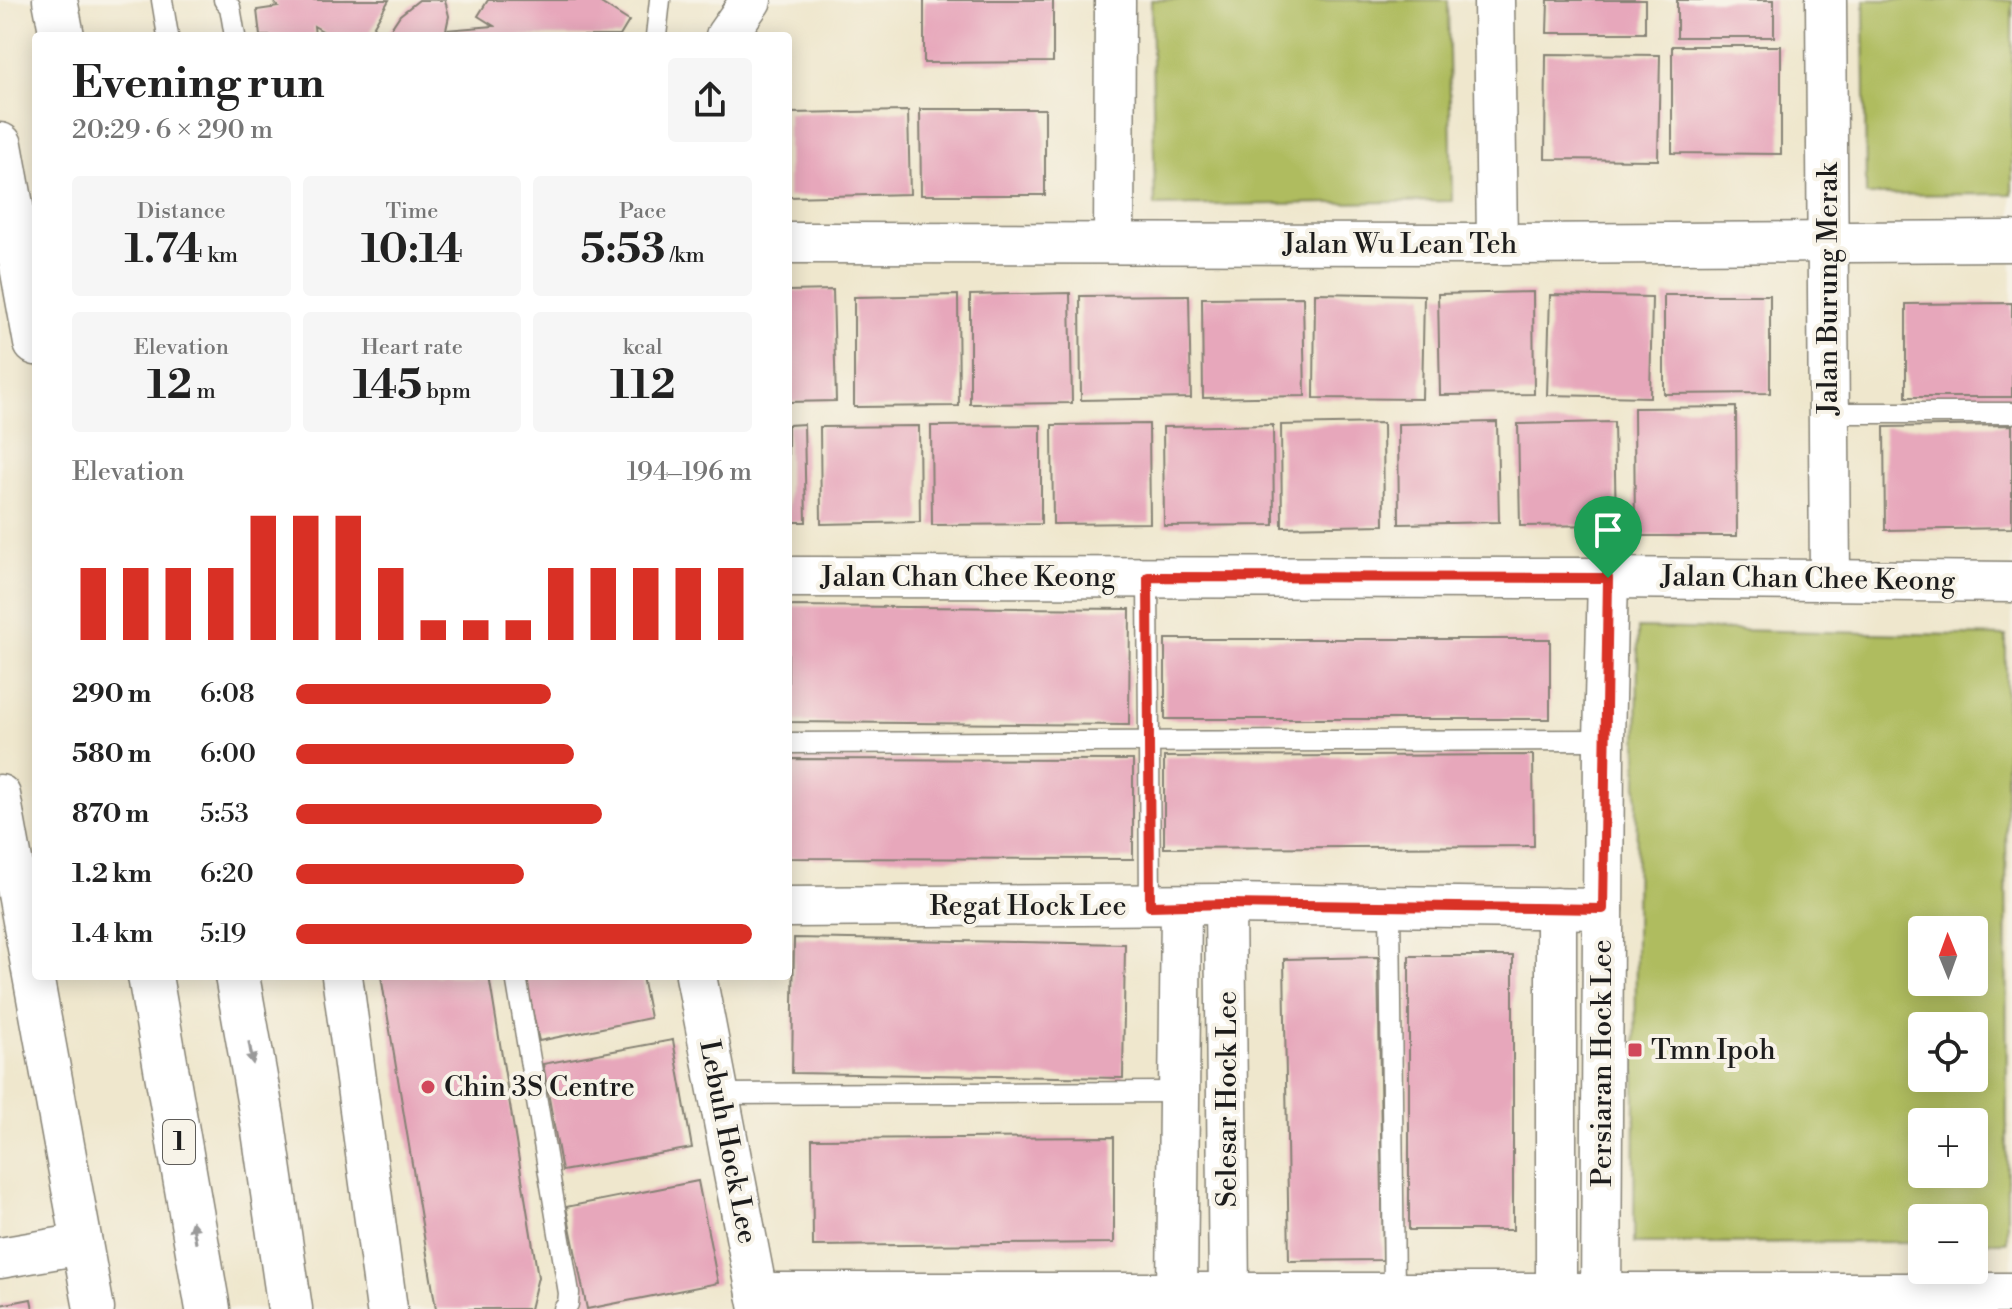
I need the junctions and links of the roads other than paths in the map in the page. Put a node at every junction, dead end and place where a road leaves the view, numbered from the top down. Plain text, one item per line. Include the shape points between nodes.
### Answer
1 (55, 0) edge
2 (162, 0) edge
3 (224, 0) edge
4 (660, 0) edge
5 (751, 0) edge
6 (1115, 0) edge
7 (1494, 0) edge
8 (1826, 0) edge
9 (61, 32) edge
10 (167, 32) edge
11 (234, 32) edge
12 (657, 32) edge
13 (729, 32) edge
14 (0, 145) edge
15 (1828, 241) junction
16 (2012, 241) edge
17 (1114, 242) junction
18 (792, 243) edge
19 (1497, 244) junction
20 (32, 321) edge
21 (1829, 413) junction
22 (2012, 413) edge
23 (792, 577) edge
24 (1148, 577) junction
25 (1608, 578) junction
26 (1830, 579) junction
27 (2012, 582) edge
28 (1604, 740) junction
29 (1150, 742) junction
30 (792, 743) edge
31 (0, 795) edge
32 (1225, 904) junction
33 (10, 906) edge
34 (1165, 906) junction
35 (1390, 906) junction
36 (792, 907) edge
37 (1556, 908) junction
38 (1603, 909) junction
39 (151, 980) edge
40 (238, 980) edge
41 (343, 980) edge
42 (517, 980) edge
43 (697, 980) edge
44 (1179, 1092) junction
45 (718, 1094) junction
46 (82, 1244) junction
47 (0, 1258) edge
48 (1177, 1293) junction
49 (1394, 1293) junction
50 (1556, 1293) junction
51 (1221, 1298) edge
52 (1989, 1299) edge
53 (759, 1301) edge
54 (1601, 1301) edge
55 (94, 1309) edge
56 (208, 1309) edge
57 (290, 1309) edge
58 (387, 1309) edge
59 (564, 1309) edge

1 - 9 main road
2 - 10 lane
3 - 11 lane
4 - 12 lane
5 - 13 street
6 - 17 street
7 - 19 street
8 - 15 street, Jalan Burung Merak
14 - 20 main road
15 - 16 street, Jalan Wu Lean Teh
15 - 19 street, Jalan Wu Lean Teh
15 - 21 street, Jalan Burung Merak
17 - 18 street, Jalan Wu Lean Teh
17 - 19 street, Jalan Wu Lean Teh
21 - 22 lane
21 - 26 street, Jalan Burung Merak
23 - 24 street, Jalan Chan Chee Keong
24 - 25 street, Jalan Chan Chee Keong
24 - 29 lane
25 - 26 street, Jalan Chan Chee Keong
25 - 28 street, Persiaran Hock Lee
26 - 27 street, Jalan Chan Chee Keong
28 - 29 lane
28 - 38 street, Persiaran Hock Lee
29 - 30 lane
29 - 34 lane
31 - 33 street
32 - 34 street, Regat Hock Lee
32 - 35 street, Regat Hock Lee
32 - 51 street, Selesar Hock Lee
33 - 46 street
34 - 36 street, Regat Hock Lee
34 - 44 street, Selesar Hock Lee
35 - 37 street, Regat Hock Lee
35 - 49 lane
37 - 38 street, Regat Hock Lee
37 - 50 street
38 - 54 street, Persiaran Hock Lee
56 -> 39 main road, 1
40 -> 57 main road
41 - 58 street
42 - 59 lane via 569,1293
43 - 45 street, Lebuh Hock Lee
44 - 45 lane
44 - 48 street, Selesar Hock Lee
45 - 53 street, Lebuh Hock Lee
46 - 47 street
46 - 55 street
48 - 51 street
48 - 53 street
49 - 50 street
49 - 51 street
50 - 54 street
52 - 54 street

